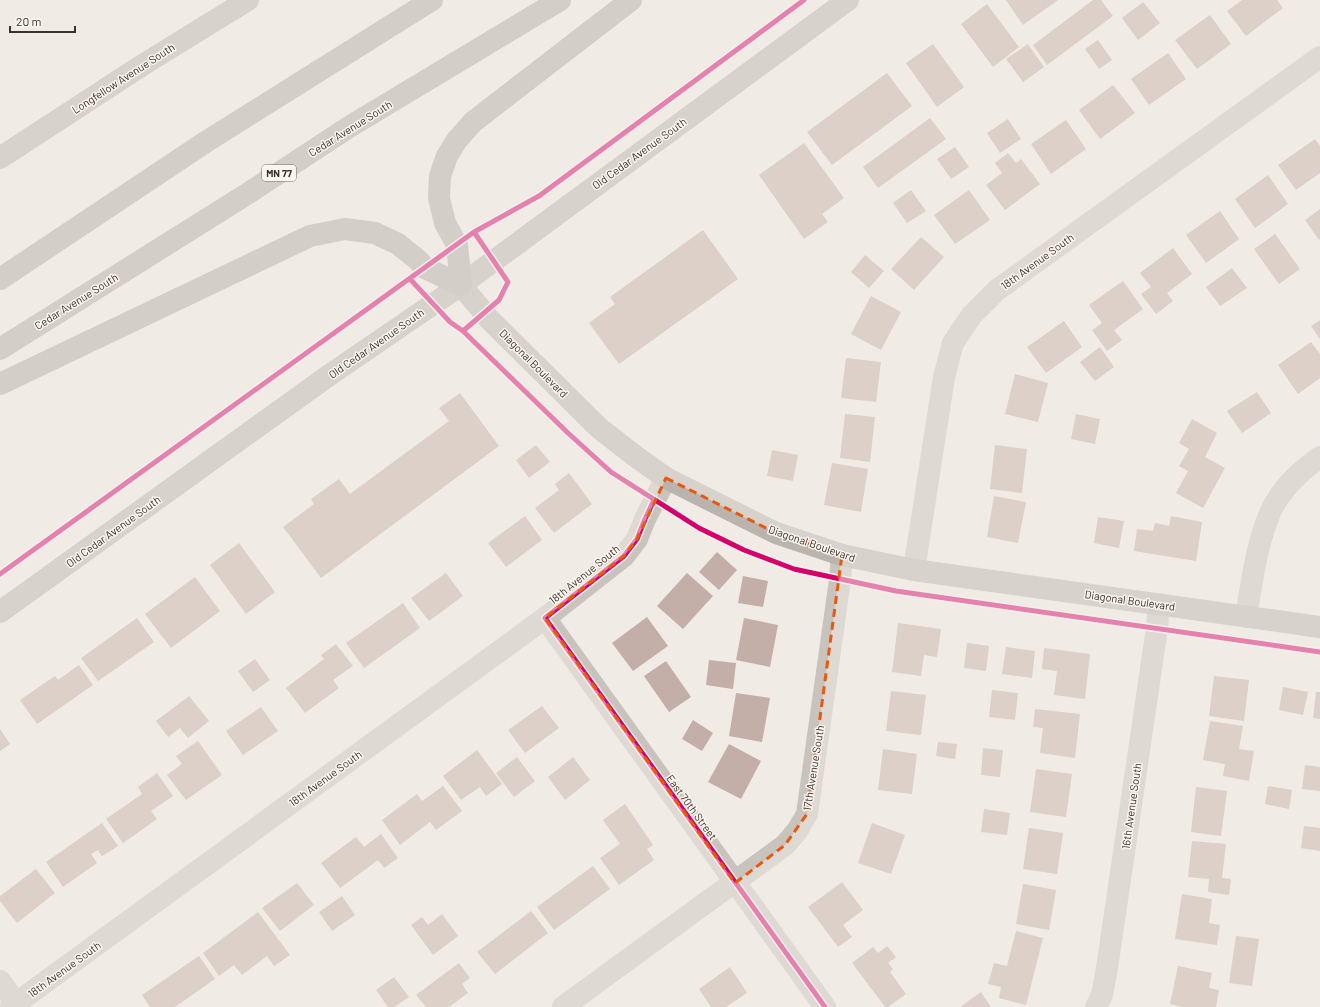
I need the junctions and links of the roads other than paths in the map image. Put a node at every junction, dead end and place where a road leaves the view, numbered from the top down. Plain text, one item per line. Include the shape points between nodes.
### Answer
1 (248, 0) edge
2 (432, 0) edge
3 (560, 0) edge
4 (631, 0) edge
5 (848, 0) edge
6 (1320, 57) edge
7 (0, 158) edge
8 (0, 279) edge
9 (461, 285) junction
10 (0, 349) edge
11 (0, 384) edge
12 (1320, 457) edge
13 (666, 478) junction
14 (842, 555) junction
15 (914, 570) junction
16 (1159, 604) junction
17 (0, 612) edge
18 (1246, 617) junction
19 (544, 618) junction
20 (1320, 628) edge
21 (734, 883) junction
22 (0, 980) edge
23 (16, 1006) edge
24 (563, 1007) edge
25 (825, 1007) edge
26 (1096, 1007) edge

1 - 7 street, Longfellow Avenue South
2 - 8 highway via 204,143
3 - 10 highway, Cedar Avenue South / MN 77 via 349,127
4 - 9 highway via 473,122 447,156 440,176 439,198 445,223 457,245
5 - 9 street, Old Cedar Avenue South
6 - 15 street, 18th Avenue South via 997,290 972,315 953,343 944,377
9 - 11 highway via 425,268 398,244 375,233 345,229 310,236
9 - 13 street, Diagonal Boulevard via 489,319 599,428
9 - 17 street, Old Cedar Avenue South via 334,372
12 - 18 street via 1288,484 1270,512 1259,544
13 - 14 street, Diagonal Boulevard via 776,533
13 - 19 street, 18th Avenue South via 637,539 624,556
14 - 15 street, Diagonal Boulevard
14 - 21 street, 17th Avenue South via 807,814 785,845
15 - 16 street, Diagonal Boulevard
16 - 18 street, Diagonal Boulevard
16 - 26 street, 16th Avenue South via 1108,968 1102,995
18 - 20 street, Diagonal Boulevard
19 - 21 street, East 70th Street
19 - 23 street, 18th Avenue South
21 - 24 street, 17th Avenue South
21 - 25 street, East 70th Street
22 - 23 street

